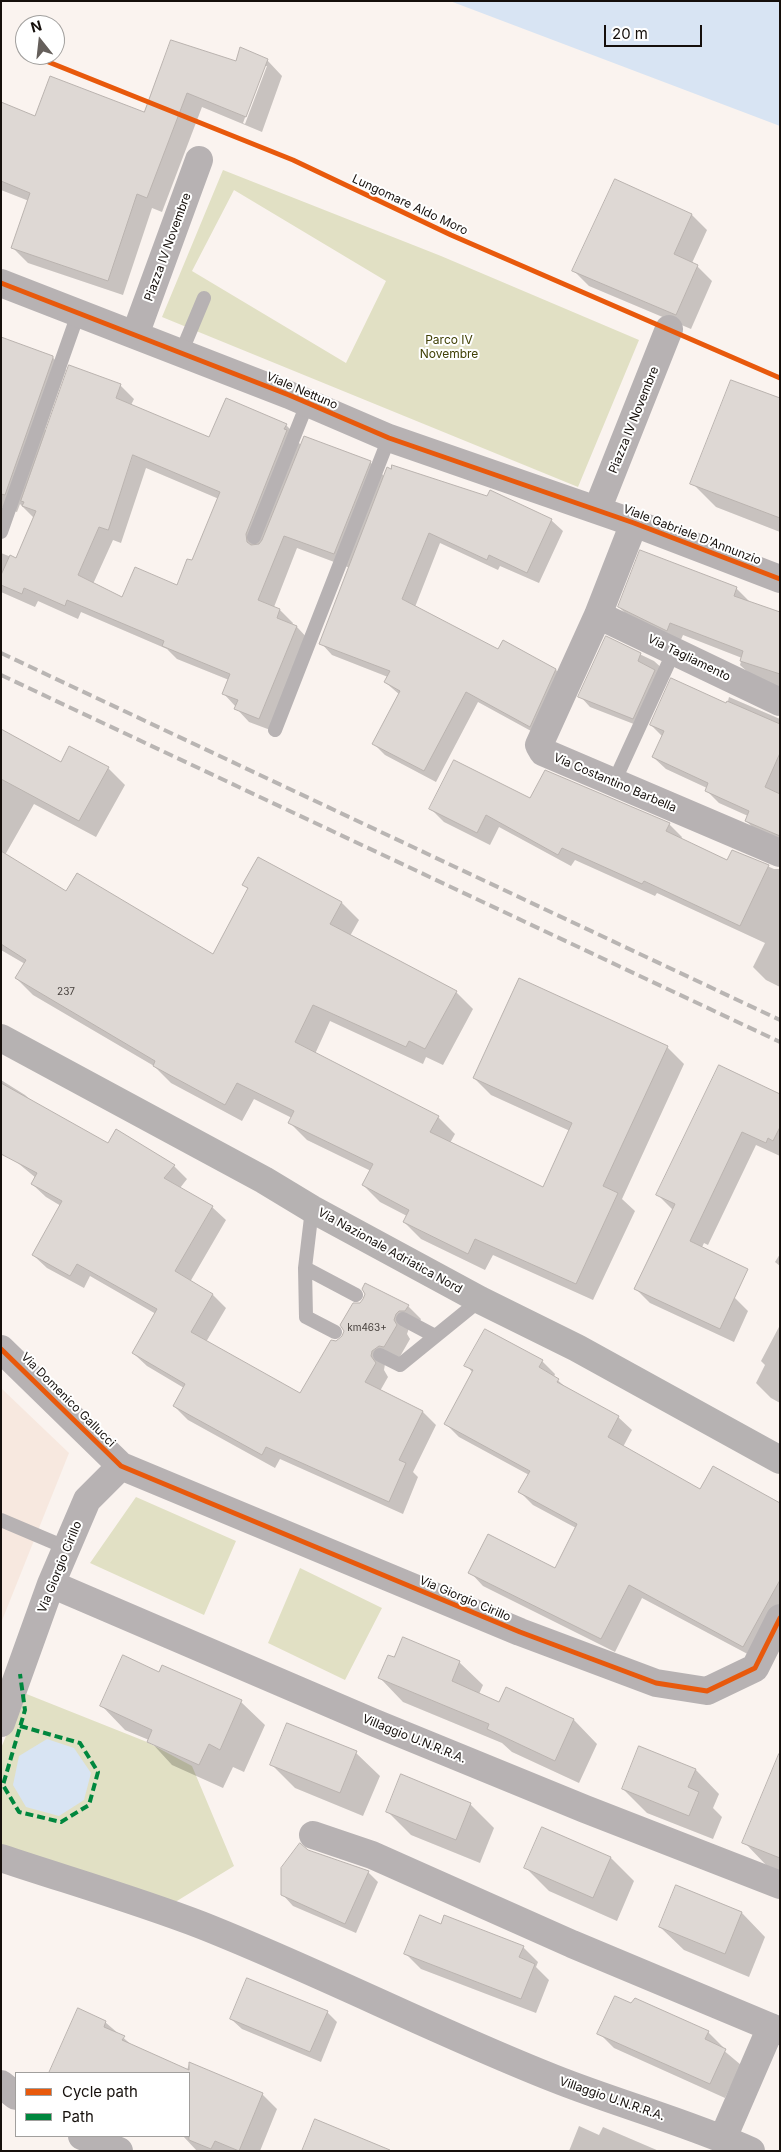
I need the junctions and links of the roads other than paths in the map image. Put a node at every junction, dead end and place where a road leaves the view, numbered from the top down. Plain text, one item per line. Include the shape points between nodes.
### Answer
1 (199, 160) dead end
2 (1, 283) edge
3 (204, 298) dead end
4 (78, 314) junction
5 (669, 329) dead end
6 (135, 335) junction
7 (181, 353) junction
8 (307, 404) junction
9 (389, 438) junction
10 (597, 510) junction
11 (634, 523) junction
12 (1, 532) edge
13 (254, 537) dead end
14 (780, 579) edge
15 (598, 614) junction
16 (674, 651) junction
17 (780, 702) edge
18 (275, 730) dead end
19 (614, 782) junction
20 (780, 853) edge
21 (1, 1038) edge
22 (312, 1209) junction
23 (304, 1268) junction
24 (356, 1295) dead end
25 (480, 1300) junction
26 (403, 1319) dead end
27 (335, 1332) dead end
28 (435, 1336) junction
29 (1, 1348) edge
30 (380, 1355) dead end
31 (780, 1460) edge
32 (121, 1466) junction
33 (1, 1520) edge
34 (67, 1548) junction
35 (51, 1584) junction
36 (780, 1618) edge
37 (1, 1723) edge
38 (313, 1835) dead end
39 (1, 1858) edge
40 (780, 1885) edge
41 (775, 2029) edge
42 (1, 2084) edge
43 (15, 2095) edge
44 (84, 2137) edge
45 (723, 2138) junction
46 (118, 2151) edge
47 (751, 2151) edge

1 - 6 street, Piazza IV Novembre
2 - 4 street, Viale Nettuno
3 - 7 lane
4 - 6 street, Viale Nettuno
4 - 12 lane
5 - 10 street, Piazza IV Novembre
6 - 7 street, Viale Nettuno
7 - 8 street, Viale Nettuno
8 - 9 street, Viale Nettuno
8 - 13 lane
9 - 10 street, Viale Nettuno
9 - 18 lane
10 - 11 street, Viale Gabriele D'Annunzio
11 - 14 street, Viale Gabriele D'Annunzio
11 - 15 street, Via Costantino Barbella
15 - 16 street, Via Tagliamento
15 - 19 street, Via Costantino Barbella via 539,745 543,752
16 - 17 street, Via Tagliamento
16 - 19 lane
19 - 20 street, Via Costantino Barbella
21 - 22 main road, Via Nazionale Adriatica Nord
22 - 23 lane
22 - 25 main road, Via Nazionale Adriatica Nord
23 - 24 lane
23 - 27 lane via 306,1317
25 - 28 lane
25 - 31 main road, Via Nazionale Adriatica Nord via 577,1348
26 - 28 lane
28 - 30 lane via 400,1365
29 - 32 street, Via Domenico Gallucci
32 - 34 street, Via Giorgio Cirillo via 87,1500
32 - 36 street, Via Giorgio Cirillo via 520,1632 656,1683 707,1691 755,1668
33 - 34 lane
34 - 35 street, Via Giorgio Cirillo
35 - 37 street, Via Giorgio Cirillo
35 - 40 street, Villaggio U.N.R.R.A. via 375,1723
38 - 41 street via 372,1856
39 - 45 street, Villaggio U.N.R.R.A. via 199,1924 554,2078
41 - 45 street
42 - 43 street
44 - 46 street
45 - 47 street, Villaggio U.N.R.R.A.

